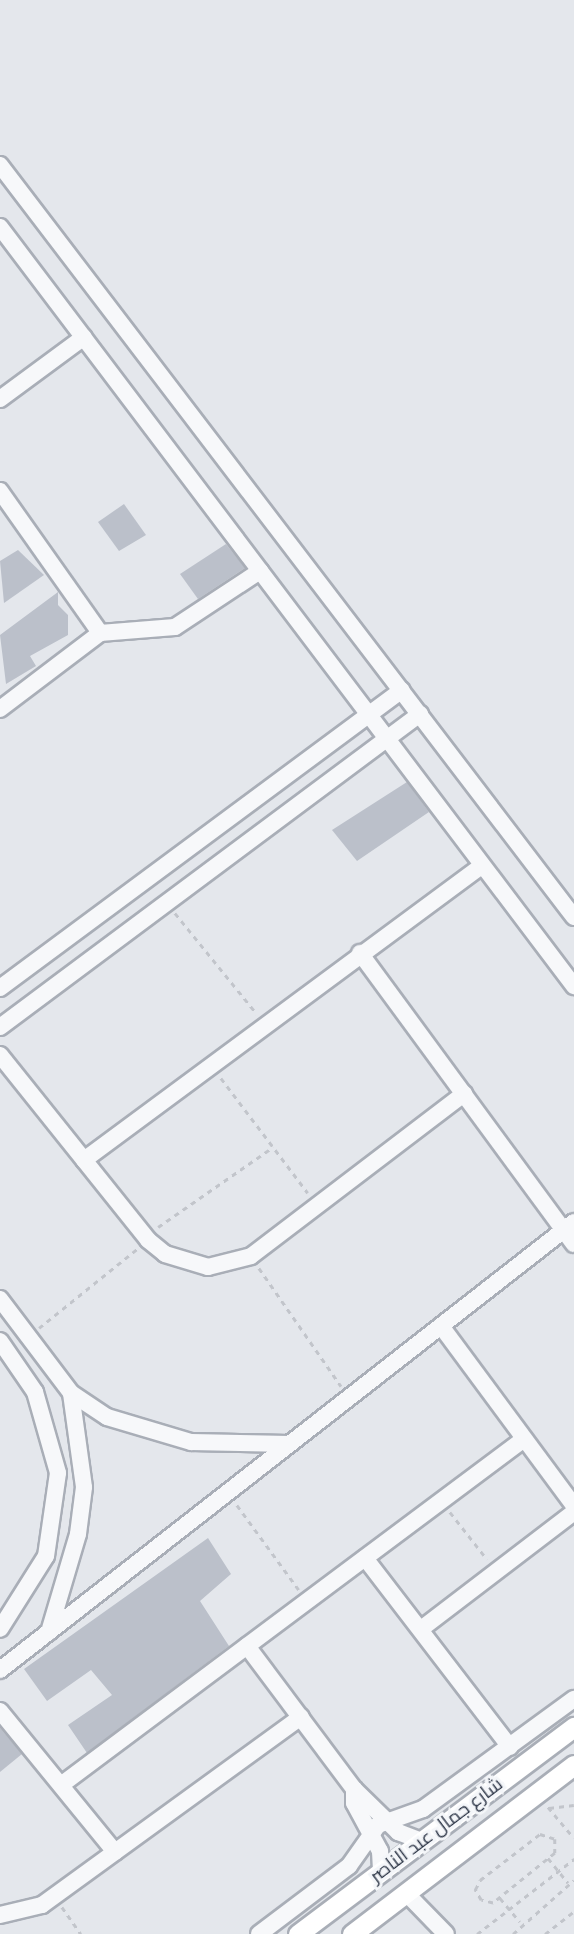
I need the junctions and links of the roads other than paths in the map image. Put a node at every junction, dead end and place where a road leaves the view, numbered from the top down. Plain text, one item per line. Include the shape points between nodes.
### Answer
1 (0, 164) edge
2 (0, 227) edge
3 (83, 337) junction
4 (0, 399) edge
5 (3, 500) edge
6 (260, 571) junction
7 (100, 633) junction
8 (402, 691) junction
9 (0, 709) edge
10 (420, 714) junction
11 (370, 715) junction
12 (386, 737) junction
13 (482, 864) junction
14 (574, 917) edge
15 (360, 953) junction
16 (574, 986) edge
17 (0, 988) edge
18 (0, 1027) edge
19 (0, 1055) edge
20 (464, 1094) junction
21 (83, 1160) junction
22 (569, 1226) edge
23 (574, 1244) edge
24 (0, 1299) edge
25 (441, 1326) junction
26 (0, 1341) edge
27 (71, 1393) junction
28 (524, 1439) junction
29 (289, 1444) junction
30 (574, 1506) edge
31 (574, 1512) edge
32 (365, 1558) junction
33 (0, 1629) edge
34 (421, 1629) junction
35 (49, 1632) junction
36 (247, 1646) junction
37 (0, 1670) edge
38 (574, 1699) edge
39 (0, 1711) edge
40 (300, 1717) junction
41 (574, 1727) edge
42 (510, 1747) junction
43 (574, 1765) edge
44 (61, 1785) junction
45 (354, 1789) junction
46 (386, 1820) junction
47 (372, 1832) junction
48 (422, 1841) junction
49 (115, 1852) junction
50 (380, 1872) junction
51 (405, 1894) junction
52 (0, 1915) edge
53 (259, 1934) edge
54 (298, 1934) edge
55 (352, 1934) edge
56 (446, 1934) edge

1 - 8 street
2 - 3 street
3 - 4 street
3 - 6 street
5 - 7 street
6 - 7 street via 175,626
6 - 11 street
7 - 9 street
8 - 10 street
8 - 11 street
10 - 12 street
10 - 14 street
11 - 12 street
11 - 17 street
12 - 13 street
12 - 18 street
13 - 15 street
13 - 16 street
15 - 20 street
15 - 21 street
19 - 21 street
20 - 21 street via 251,1256 208,1267 165,1254 146,1238
20 - 22 street
22 - 23 street
22 - 25 street
24 - 27 street
25 - 28 street
25 - 29 street
26 - 33 street via 35,1392 58,1473 46,1556
27 - 29 street via 148,1434 191,1442
27 - 35 street via 84,1487 78,1534
28 - 30 street
28 - 32 street
29 - 35 street
31 - 34 street
32 - 34 street
32 - 36 street
34 - 42 street
35 - 37 street
36 - 40 street
36 - 44 street
38 - 42 street
39 - 44 street
40 - 45 street
40 - 49 street
41 - 48 main road, شارع جمال عبد الناصر
42 - 46 street via 424,1809
43 - 51 main road, شارع جمال عبد الناصر via 542,1801
44 - 49 street
45 - 46 street
45 - 47 street via 354,1802
46 - 47 street
46 - 48 street
47 - 50 street
47 - 53 street via 349,1866
48 - 50 main road, شارع جمال عبد الناصر
49 - 52 street via 29,1911
50 - 54 main road, شارع جمال عبد الناصر
51 - 55 main road, شارع جمال عبد الناصر
51 - 56 street

